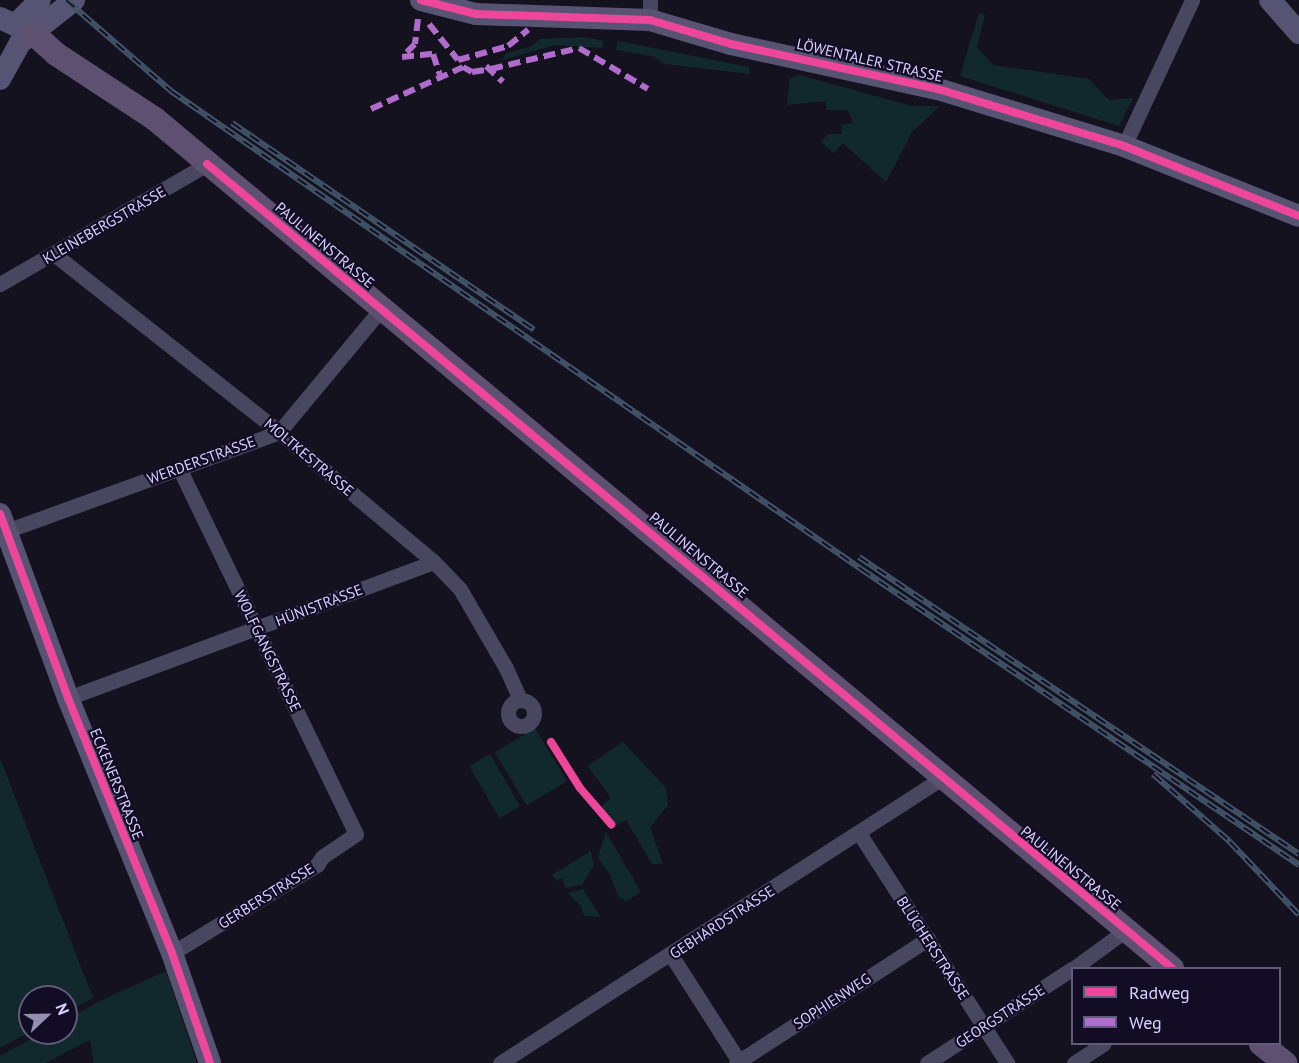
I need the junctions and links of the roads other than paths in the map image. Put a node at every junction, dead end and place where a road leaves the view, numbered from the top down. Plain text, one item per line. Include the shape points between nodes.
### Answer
1 (40, 0) edge
2 (74, 0) edge
3 (421, 0) edge
4 (1192, 0) edge
5 (1270, 0) edge
6 (650, 10) edge
7 (14, 31) edge
8 (1299, 33) edge
9 (0, 80) edge
10 (1124, 146) junction
11 (207, 164) junction
12 (1299, 216) edge
13 (54, 254) junction
14 (0, 284) edge
15 (381, 309) junction
16 (279, 432) junction
17 (179, 468) junction
18 (3, 522) edge
19 (434, 562) junction
20 (256, 629) junction
21 (68, 698) junction
22 (520, 699) dead end
23 (942, 778) junction
24 (859, 833) junction
25 (357, 834) joint
26 (1126, 930) junction
27 (928, 939) junction
28 (172, 953) junction
29 (671, 955) junction
30 (1076, 967) edge
31 (1170, 967) edge
32 (1071, 970) edge
33 (983, 1026) junction
34 (1101, 1045) edge
35 (1262, 1045) edge
36 (738, 1062) edge
37 (210, 1063) edge
38 (500, 1063) edge
39 (927, 1063) edge
40 (1007, 1063) edge
41 (1074, 1063) edge
42 (1284, 1063) edge

1 - 7 street
2 - 7 street
3 - 6 street, LÖWENTALER STRASSE via 476,14
4 - 10 street
5 - 8 street
6 - 10 street, LÖWENTALER STRASSE via 730,44 938,89
7 - 9 street
7 - 11 main road, PAULINENSTRASSE via 155,119
10 - 12 street, LÖWENTALER STRASSE
11 - 13 street, KLEINEBERGSTRASSE
11 - 15 main road, PAULINENSTRASSE
13 - 14 street, KLEINEBERGSTRASSE
13 - 16 street, MOLTKESTRASSE
15 - 16 street
15 - 23 main road, PAULINENSTRASSE
16 - 17 street, WERDERSTRASSE
16 - 19 street, MOLTKESTRASSE
17 - 18 street, WERDERSTRASSE
17 - 20 street, WOLFGANGSTRASSE
18 - 21 street, ECKENERSTRASSE
19 - 20 street, HÜNISTRASSE
19 - 22 street, MOLTKESTRASSE via 460,589
20 - 21 street, HÜNISTRASSE
20 - 25 street, WOLFGANGSTRASSE
21 - 28 street, ECKENERSTRASSE
23 - 24 street, GEBHARDSTRASSE
23 - 26 main road, PAULINENSTRASSE
24 - 27 street, BLÜCHERSTRASSE
24 - 29 street, GEBHARDSTRASSE
25 - 28 street, GERBERSTRASSE via 322,857 317,865
26 - 30 street, GEORGSTRASSE
26 - 31 main road, PAULINENSTRASSE
27 - 33 street, BLÜCHERSTRASSE
27 - 36 street, SOPHIENWEG
28 - 37 street, ECKENERSTRASSE
29 - 36 street
29 - 38 street, GEBHARDSTRASSE
32 - 33 street, GEORGSTRASSE
33 - 39 street, GEORGSTRASSE
33 - 40 street, BLÜCHERSTRASSE
34 - 41 street
35 - 42 main road

